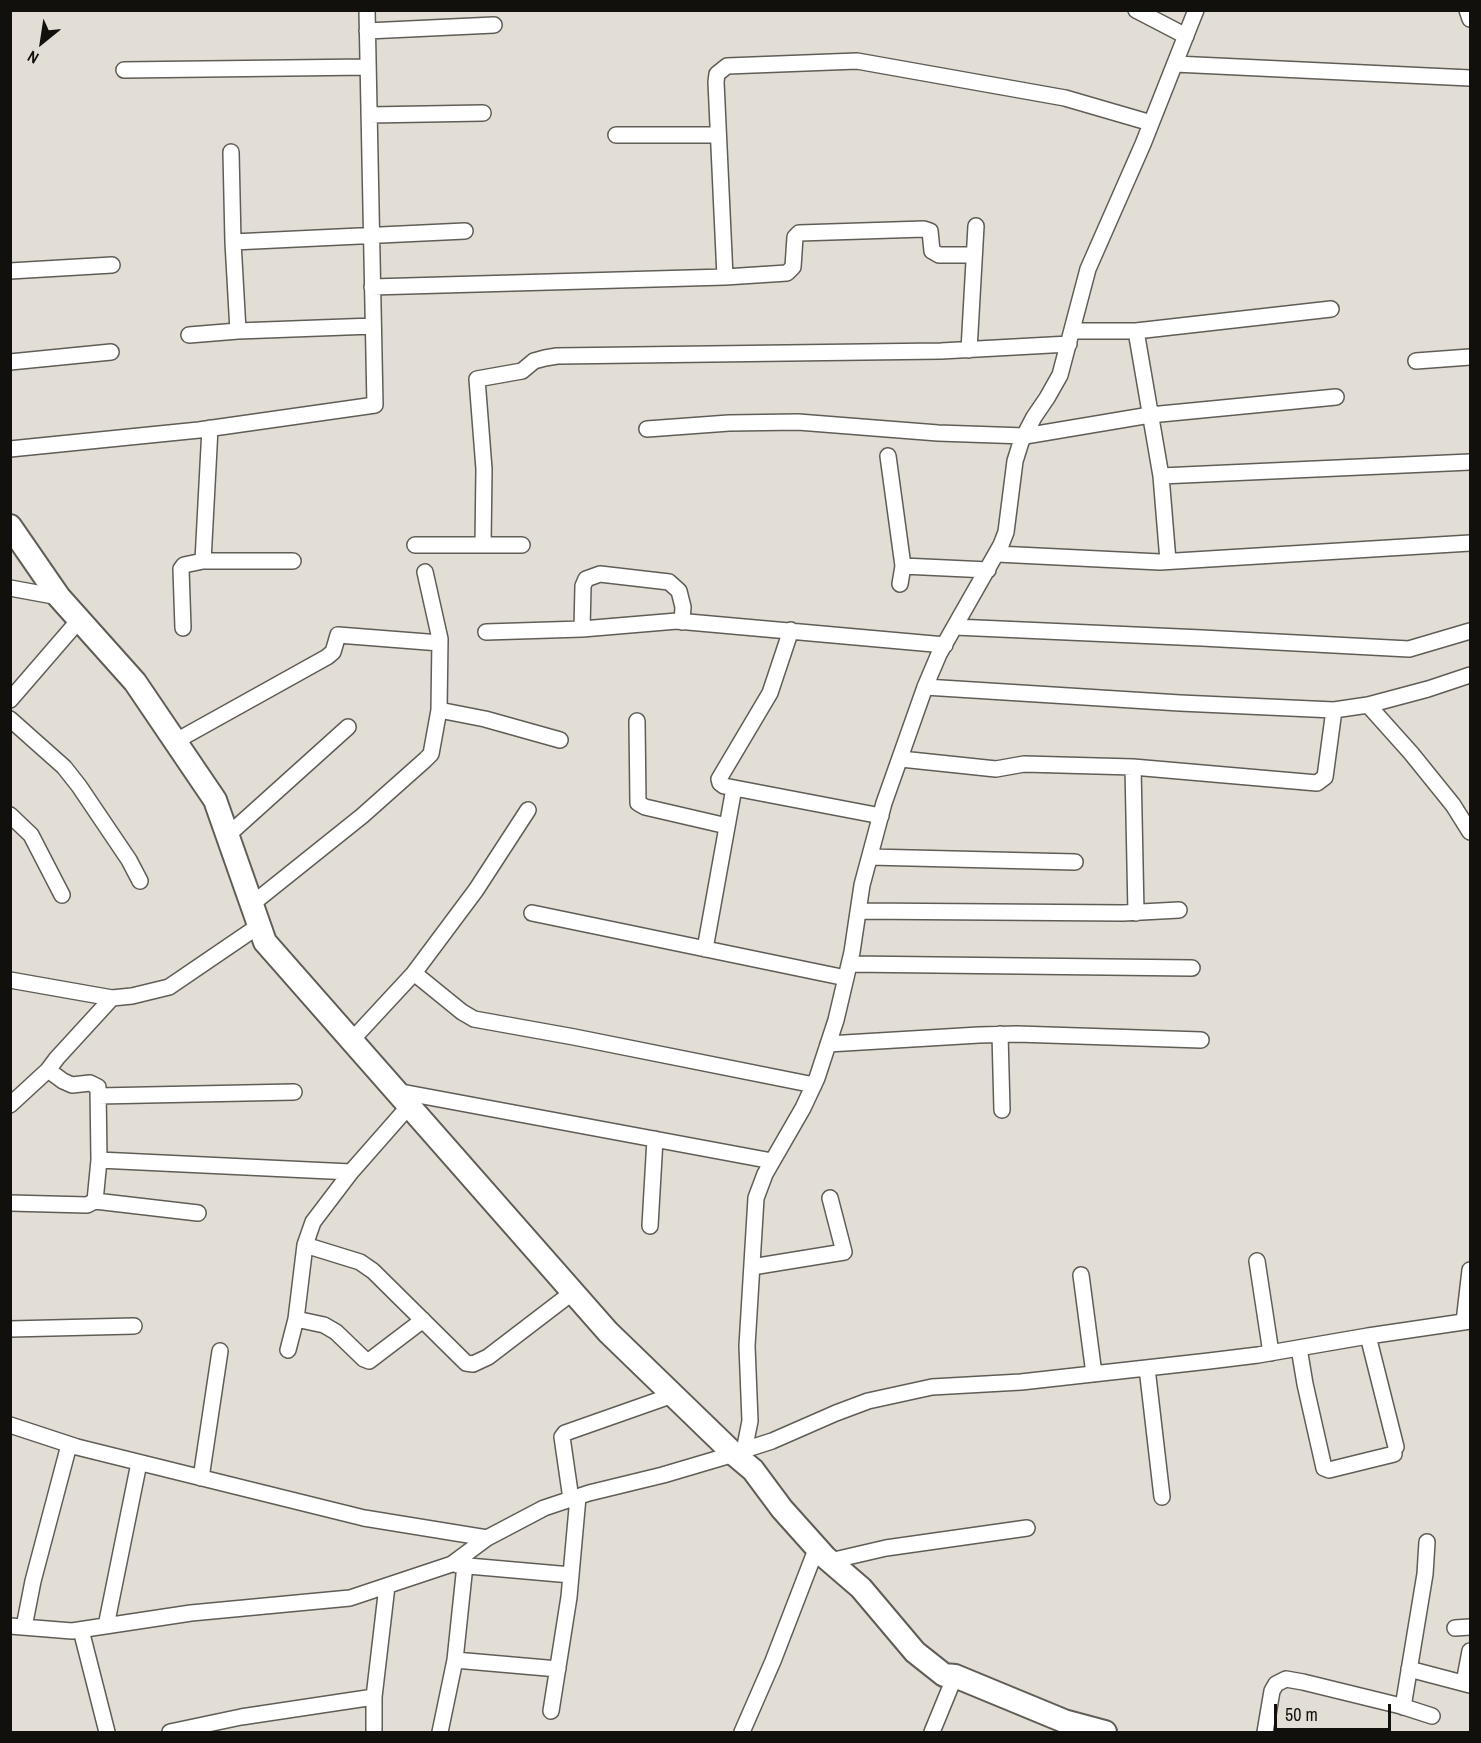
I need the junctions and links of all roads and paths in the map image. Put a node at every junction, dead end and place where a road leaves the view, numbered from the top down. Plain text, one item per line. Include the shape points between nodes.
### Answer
1 (367, 10) edge
2 (1136, 10) edge
3 (1196, 10) edge
4 (1467, 10) edge
5 (1470, 19) edge
6 (494, 25) dead end
7 (367, 31) junction
8 (1186, 36) junction
9 (1174, 64) junction
10 (368, 67) junction
11 (124, 70) dead end
12 (1470, 78) edge
13 (483, 113) dead end
14 (369, 115) junction
15 (1151, 123) junction
16 (616, 135) dead end
17 (718, 135) junction
18 (231, 152) dead end
19 (976, 226) dead end
20 (465, 231) dead end
21 (371, 235) junction
22 (233, 242) junction
23 (974, 255) junction
24 (112, 265) dead end
25 (10, 271) edge
26 (724, 277) junction
27 (372, 286) junction
28 (1331, 309) dead end
29 (373, 326) junction
30 (238, 331) junction
31 (1136, 331) junction
32 (189, 335) dead end
33 (1070, 338) junction
34 (969, 350) junction
35 (111, 352) dead end
36 (1470, 357) edge
37 (10, 362) edge
38 (1416, 362) dead end
39 (1336, 397) dead end
40 (1150, 415) junction
41 (210, 428) junction
42 (647, 429) dead end
43 (1025, 436) junction
44 (10, 449) edge
45 (888, 456) dead end
46 (1470, 462) edge
47 (1161, 476) junction
48 (10, 526) edge
49 (1470, 543) edge
50 (415, 545) dead end
51 (483, 545) junction
52 (522, 545) dead end
53 (997, 554) junction
54 (203, 561) junction
55 (293, 561) dead end
56 (1168, 561) junction
57 (903, 566) junction
58 (988, 570) junction
59 (425, 572) dead end
60 (900, 584) dead end
61 (10, 588) edge
62 (59, 597) junction
63 (80, 619) junction
64 (682, 622) junction
65 (955, 627) junction
66 (183, 628) dead end
67 (582, 629) junction
68 (791, 630) junction
69 (1470, 631) edge
70 (486, 632) dead end
71 (440, 643) junction
72 (945, 645) junction
73 (1470, 675) edge
74 (925, 687) junction
75 (10, 700) edge
76 (1368, 705) junction
77 (439, 710) junction
78 (1334, 710) junction
79 (10, 719) edge
80 (637, 721) dead end
81 (348, 728) dead end
82 (560, 740) dead end
83 (176, 741) junction
84 (901, 759) junction
85 (1133, 767) junction
86 (734, 788) junction
87 (528, 810) dead end
88 (10, 814) edge
89 (881, 816) junction
90 (727, 826) junction
91 (1470, 832) edge
92 (228, 835) junction
93 (870, 857) junction
94 (1075, 862) dead end
95 (140, 880) dead end
96 (62, 895) dead end
97 (1179, 910) dead end
98 (858, 911) junction
99 (532, 913) dead end
100 (1136, 913) junction
101 (256, 914) junction
102 (705, 949) junction
103 (1192, 968) dead end
104 (848, 971) junction
105 (414, 973) junction
106 (10, 980) edge
107 (112, 998) junction
108 (1000, 1034) junction
109 (1201, 1040) dead end
110 (351, 1041) junction
111 (828, 1044) junction
112 (48, 1070) junction
113 (814, 1084) junction
114 (294, 1092) dead end
115 (98, 1096) junction
116 (402, 1099) junction
117 (10, 1105) edge
118 (1002, 1110) dead end
119 (656, 1139) junction
120 (99, 1160) junction
121 (772, 1161) junction
122 (351, 1172) junction
123 (830, 1198) dead end
124 (96, 1201) junction
125 (10, 1203) edge
126 (198, 1214) dead end
127 (650, 1226) dead end
128 (304, 1245) junction
129 (1257, 1261) dead end
130 (752, 1267) junction
131 (1470, 1270) edge
132 (1082, 1275) dead end
133 (573, 1292) junction
134 (296, 1319) junction
135 (423, 1320) junction
136 (1467, 1322) edge
137 (134, 1326) dead end
138 (10, 1329) edge
139 (1368, 1336) junction
140 (1299, 1348) junction
141 (288, 1350) dead end
142 (220, 1352) dead end
143 (1271, 1353) junction
144 (1147, 1368) junction
145 (1094, 1374) junction
146 (673, 1395) junction
147 (10, 1425) edge
148 (69, 1445) junction
149 (740, 1455) junction
150 (139, 1463) junction
151 (201, 1478) junction
152 (1162, 1497) dead end
153 (574, 1498) junction
154 (1027, 1528) dead end
155 (487, 1538) junction
156 (1427, 1542) dead end
157 (824, 1554) junction
158 (459, 1565) junction
159 (571, 1575) junction
160 (387, 1586) junction
161 (106, 1626) junction
162 (17, 1627) edge
163 (1455, 1628) dead end
164 (1470, 1628) edge
165 (81, 1630) junction
166 (1470, 1651) edge
167 (455, 1660) junction
168 (558, 1669) junction
169 (1409, 1669) junction
170 (955, 1676) junction
171 (1467, 1684) edge
172 (374, 1697) junction
173 (1403, 1707) junction
174 (551, 1711) dead end
175 (1432, 1716) dead end
176 (107, 1732) edge
177 (170, 1732) edge
178 (374, 1732) edge
179 (440, 1732) edge
180 (742, 1732) edge
181 (932, 1732) edge
182 (1105, 1732) edge
183 (1265, 1732) edge

1 - 7 street
2 - 8 street
3 - 8 street
4 - 5 street
6 - 7 street
7 - 10 street
8 - 9 street
9 - 12 street
9 - 15 street
10 - 11 street
10 - 14 street
13 - 14 street
14 - 21 street
15 - 17 street via 1065,98 857,61 726,66 716,82
15 - 33 street via 1088,269
16 - 17 street
17 - 26 street
18 - 22 street
19 - 23 street
20 - 21 street
21 - 22 street
21 - 27 street
22 - 30 street
23 - 26 street via 939,255 932,251 930,231 924,229 799,233 795,237 793,267 787,273
23 - 34 street
24 - 25 street
26 - 27 street
27 - 29 street
28 - 31 street
29 - 30 street
29 - 41 street via 375,405
30 - 32 street
31 - 33 street
31 - 40 street
33 - 34 street
33 - 43 street via 1060,375
34 - 51 street via 557,356 534,361 522,371 477,379 484,469
35 - 37 street
36 - 38 street
39 - 40 street
40 - 43 street
40 - 47 street
41 - 44 street
41 - 54 street
42 - 43 street via 798,422
43 - 53 street via 1015,461 1006,532
45 - 57 street
46 - 47 street
47 - 56 street
48 - 62 main road
49 - 56 street
50 - 51 street
51 - 52 street
53 - 56 street
53 - 58 street
54 - 55 street
54 - 66 street via 182,568
57 - 58 street
57 - 60 street
58 - 65 street
59 - 71 street
61 - 62 street
62 - 63 main road
63 - 75 street
63 - 83 main road via 135,682
64 - 67 street
64 - 67 street via 680,591 669,582 600,574 586,579 583,586
64 - 68 street
65 - 69 street via 1409,649
65 - 72 street
67 - 70 street
68 - 72 street
68 - 86 street via 770,693 719,779 724,786
71 - 77 street
71 - 83 street via 339,635 327,657
72 - 74 street
73 - 76 street
74 - 78 street
74 - 84 street
76 - 78 street
76 - 91 street via 1453,805
77 - 82 street
77 - 101 street via 431,754 426,760
78 - 85 street via 1325,777 1317,783
79 - 95 street via 74,779
80 - 90 street via 638,803
81 - 92 street
83 - 92 main road via 215,800
84 - 85 street via 996,769 1024,765
84 - 89 street
85 - 100 street
86 - 89 street
86 - 90 street
87 - 105 street via 476,890
88 - 96 street via 31,835
89 - 93 street
90 - 102 street
92 - 101 main road
93 - 94 street
93 - 98 street
97 - 100 street
98 - 100 street
98 - 104 street
99 - 102 street
101 - 107 street via 169,987
101 - 110 main road via 265,942
102 - 104 street
103 - 104 street
104 - 111 street
105 - 110 street
105 - 113 street via 474,1019
106 - 107 street
107 - 112 street
108 - 109 street
108 - 111 street
108 - 118 street
110 - 116 main road
111 - 113 street
112 - 115 street via 72,1085 90,1083 98,1087
112 - 117 street
113 - 121 street
114 - 115 street
115 - 120 street
116 - 119 street
116 - 122 street
116 - 133 main road
119 - 121 street
119 - 127 street
120 - 122 street
120 - 124 street
121 - 130 street via 756,1198
122 - 128 street via 313,1222
123 - 130 street via 844,1252
124 - 125 street via 87,1205
124 - 126 street
128 - 134 street
128 - 135 street via 360,1262
129 - 143 street
130 - 149 street via 747,1346 750,1421
131 - 136 street
132 - 145 street
133 - 135 street via 488,1358 473,1364 466,1363
133 - 146 main road
134 - 135 street via 324,1325 369,1360
134 - 141 street
136 - 139 street
137 - 138 street
139 - 140 street
139 - 140 street via 1395,1451 1329,1470 1324,1468
140 - 143 street
142 - 151 street
143 - 144 street
144 - 145 street
144 - 152 street
145 - 149 street via 907,1392 868,1401
146 - 149 main road
146 - 153 street via 565,1433 562,1437
147 - 148 street
148 - 150 street
148 - 162 street
149 - 153 street
149 - 157 main road
150 - 151 street
150 - 161 street
151 - 155 street via 364,1518
153 - 155 street via 544,1508
153 - 159 street
154 - 157 street
155 - 158 street
156 - 169 street
157 - 170 main road via 861,1588 915,1652 944,1675
157 - 180 street
158 - 159 street
158 - 160 street
158 - 167 street
159 - 168 street
160 - 161 street via 350,1598 191,1613
160 - 172 street
161 - 165 street
162 - 165 street
163 - 164 street
165 - 176 street
166 - 171 street
167 - 168 street
167 - 179 street
168 - 174 street
169 - 171 street
169 - 173 street
170 - 181 street
170 - 182 main road via 1064,1721
172 - 177 street
172 - 178 street
173 - 175 street
173 - 183 street via 1286,1679 1272,1691

